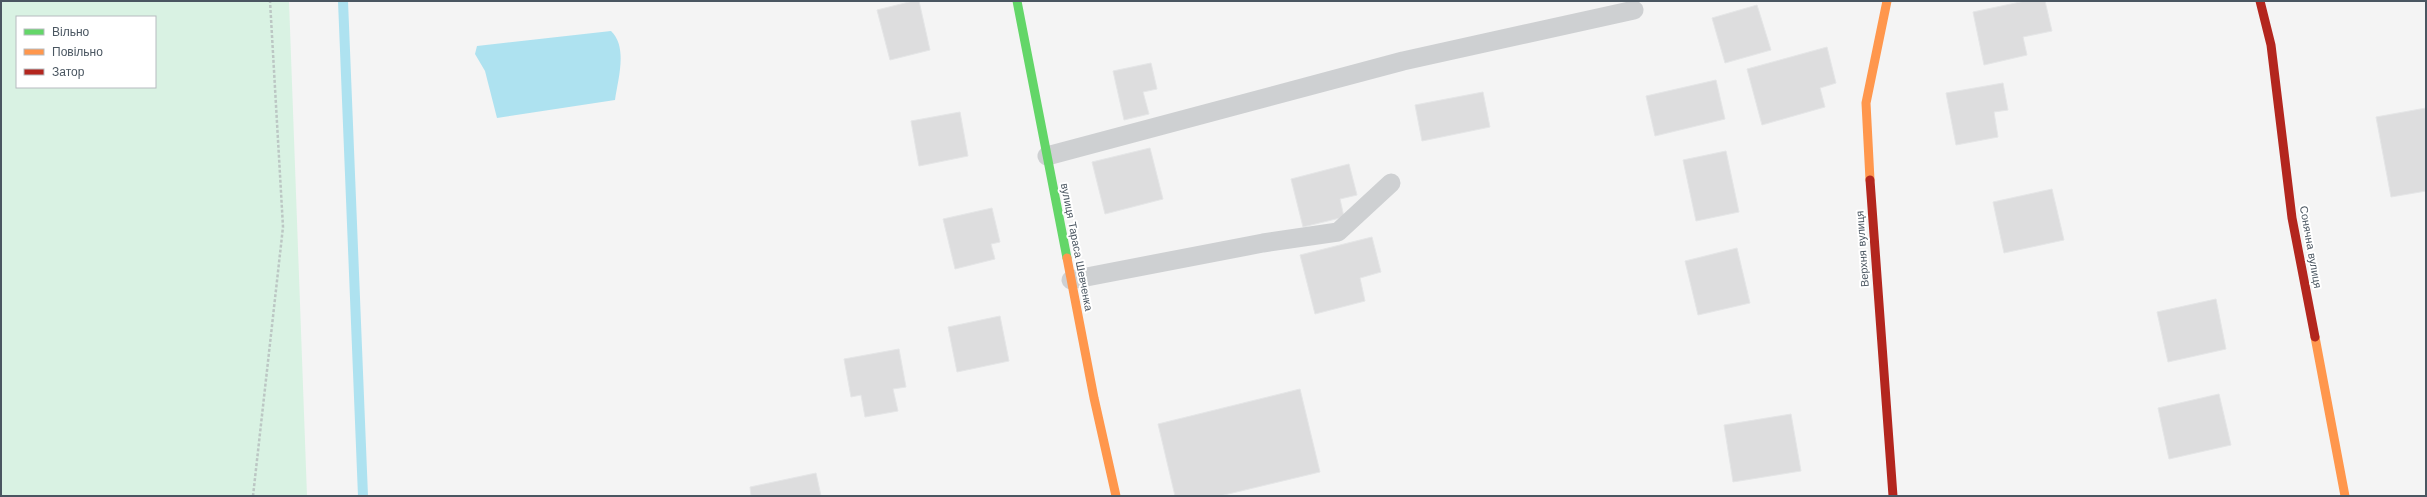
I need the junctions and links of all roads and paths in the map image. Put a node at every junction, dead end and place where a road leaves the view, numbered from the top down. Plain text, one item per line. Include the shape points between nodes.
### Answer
1 (270, 1) edge
2 (1017, 1) edge
3 (1887, 1) edge
4 (2260, 1) edge
5 (1634, 10) dead end
6 (1047, 156) junction
7 (1391, 183) dead end
8 (1071, 280) junction
9 (253, 496) edge
10 (1116, 496) edge
11 (1893, 496) edge
12 (2345, 496) edge

1 - 9 path via 283,227
2 - 6 street, вулиця Тараса Шевченка
3 - 11 street, Верхня вулиця via 1866,103 1871,209
4 - 12 street, Сонячна вулиця via 2271,45 2292,218
5 - 6 lane via 1403,61
6 - 8 street, вулиця Тараса Шевченка
7 - 8 lane via 1338,232 1263,243
8 - 10 street, вулиця Тараса Шевченка

